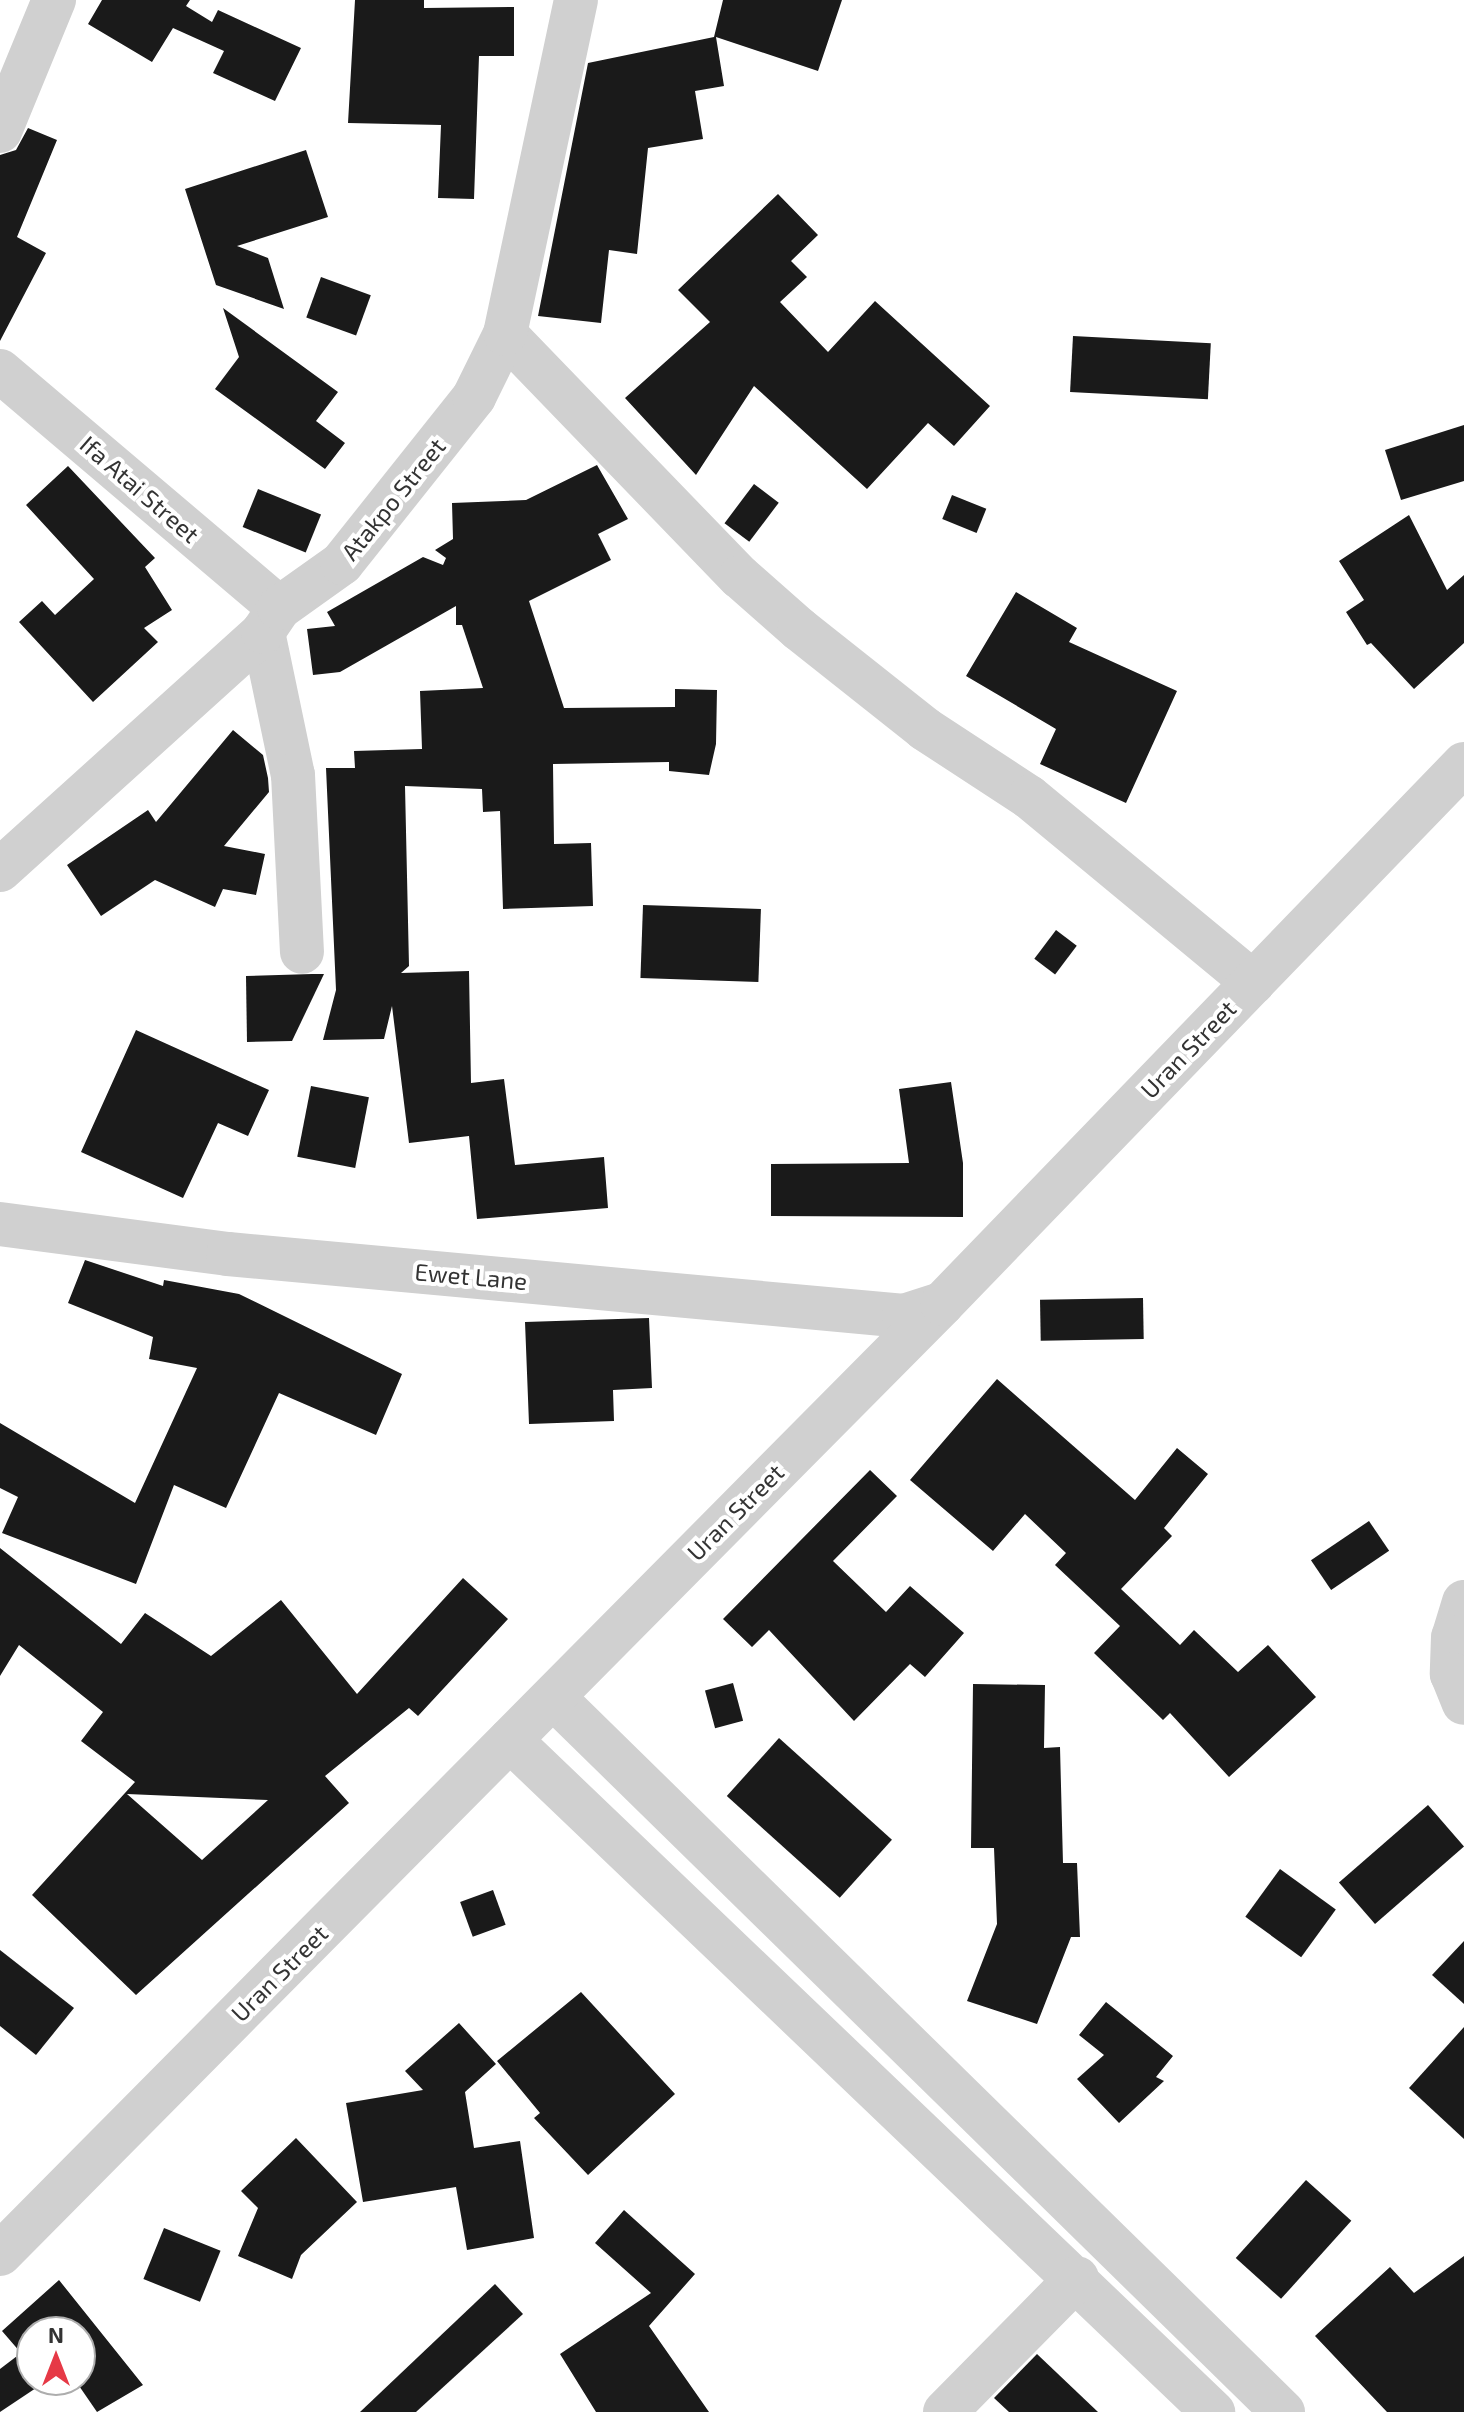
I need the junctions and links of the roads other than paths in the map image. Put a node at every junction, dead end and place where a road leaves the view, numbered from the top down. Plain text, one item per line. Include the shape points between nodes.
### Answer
1 (54, 0) edge
2 (576, 0) edge
3 (0, 131) edge
4 (505, 334) junction
5 (0, 371) edge
6 (271, 620) junction
7 (1464, 764) edge
8 (0, 870) edge
9 (302, 952) dead end
10 (1253, 982) junction
11 (0, 1224) edge
12 (942, 1304) junction
13 (1464, 1602) edge
14 (553, 1697) junction
15 (1464, 1703) edge
16 (510, 1740) junction
17 (0, 2254) edge
18 (1077, 2278) junction
19 (945, 2412) edge
20 (1213, 2412) edge
21 (1283, 2412) edge

1 - 3 street
2 - 4 street, Atakpo Street
4 - 6 street, Atakpo Street via 474,397 413,480 342,563
4 - 10 street via 799,629 925,729 1029,797
5 - 6 street, Ifa Atai Street
6 - 8 street, Atakpo Street
6 - 9 street via 293,775
7 - 10 street, Uran Street
10 - 12 street, Uran Street
11 - 12 street, Ewet Lane via 228,1254 904,1316
12 - 14 street, Uran Street
13 - 15 street via 1453,1637 1452,1674
14 - 16 street, Uran Street
14 - 21 street
16 - 17 street, Uran Street
16 - 18 street
18 - 19 street
18 - 20 street

